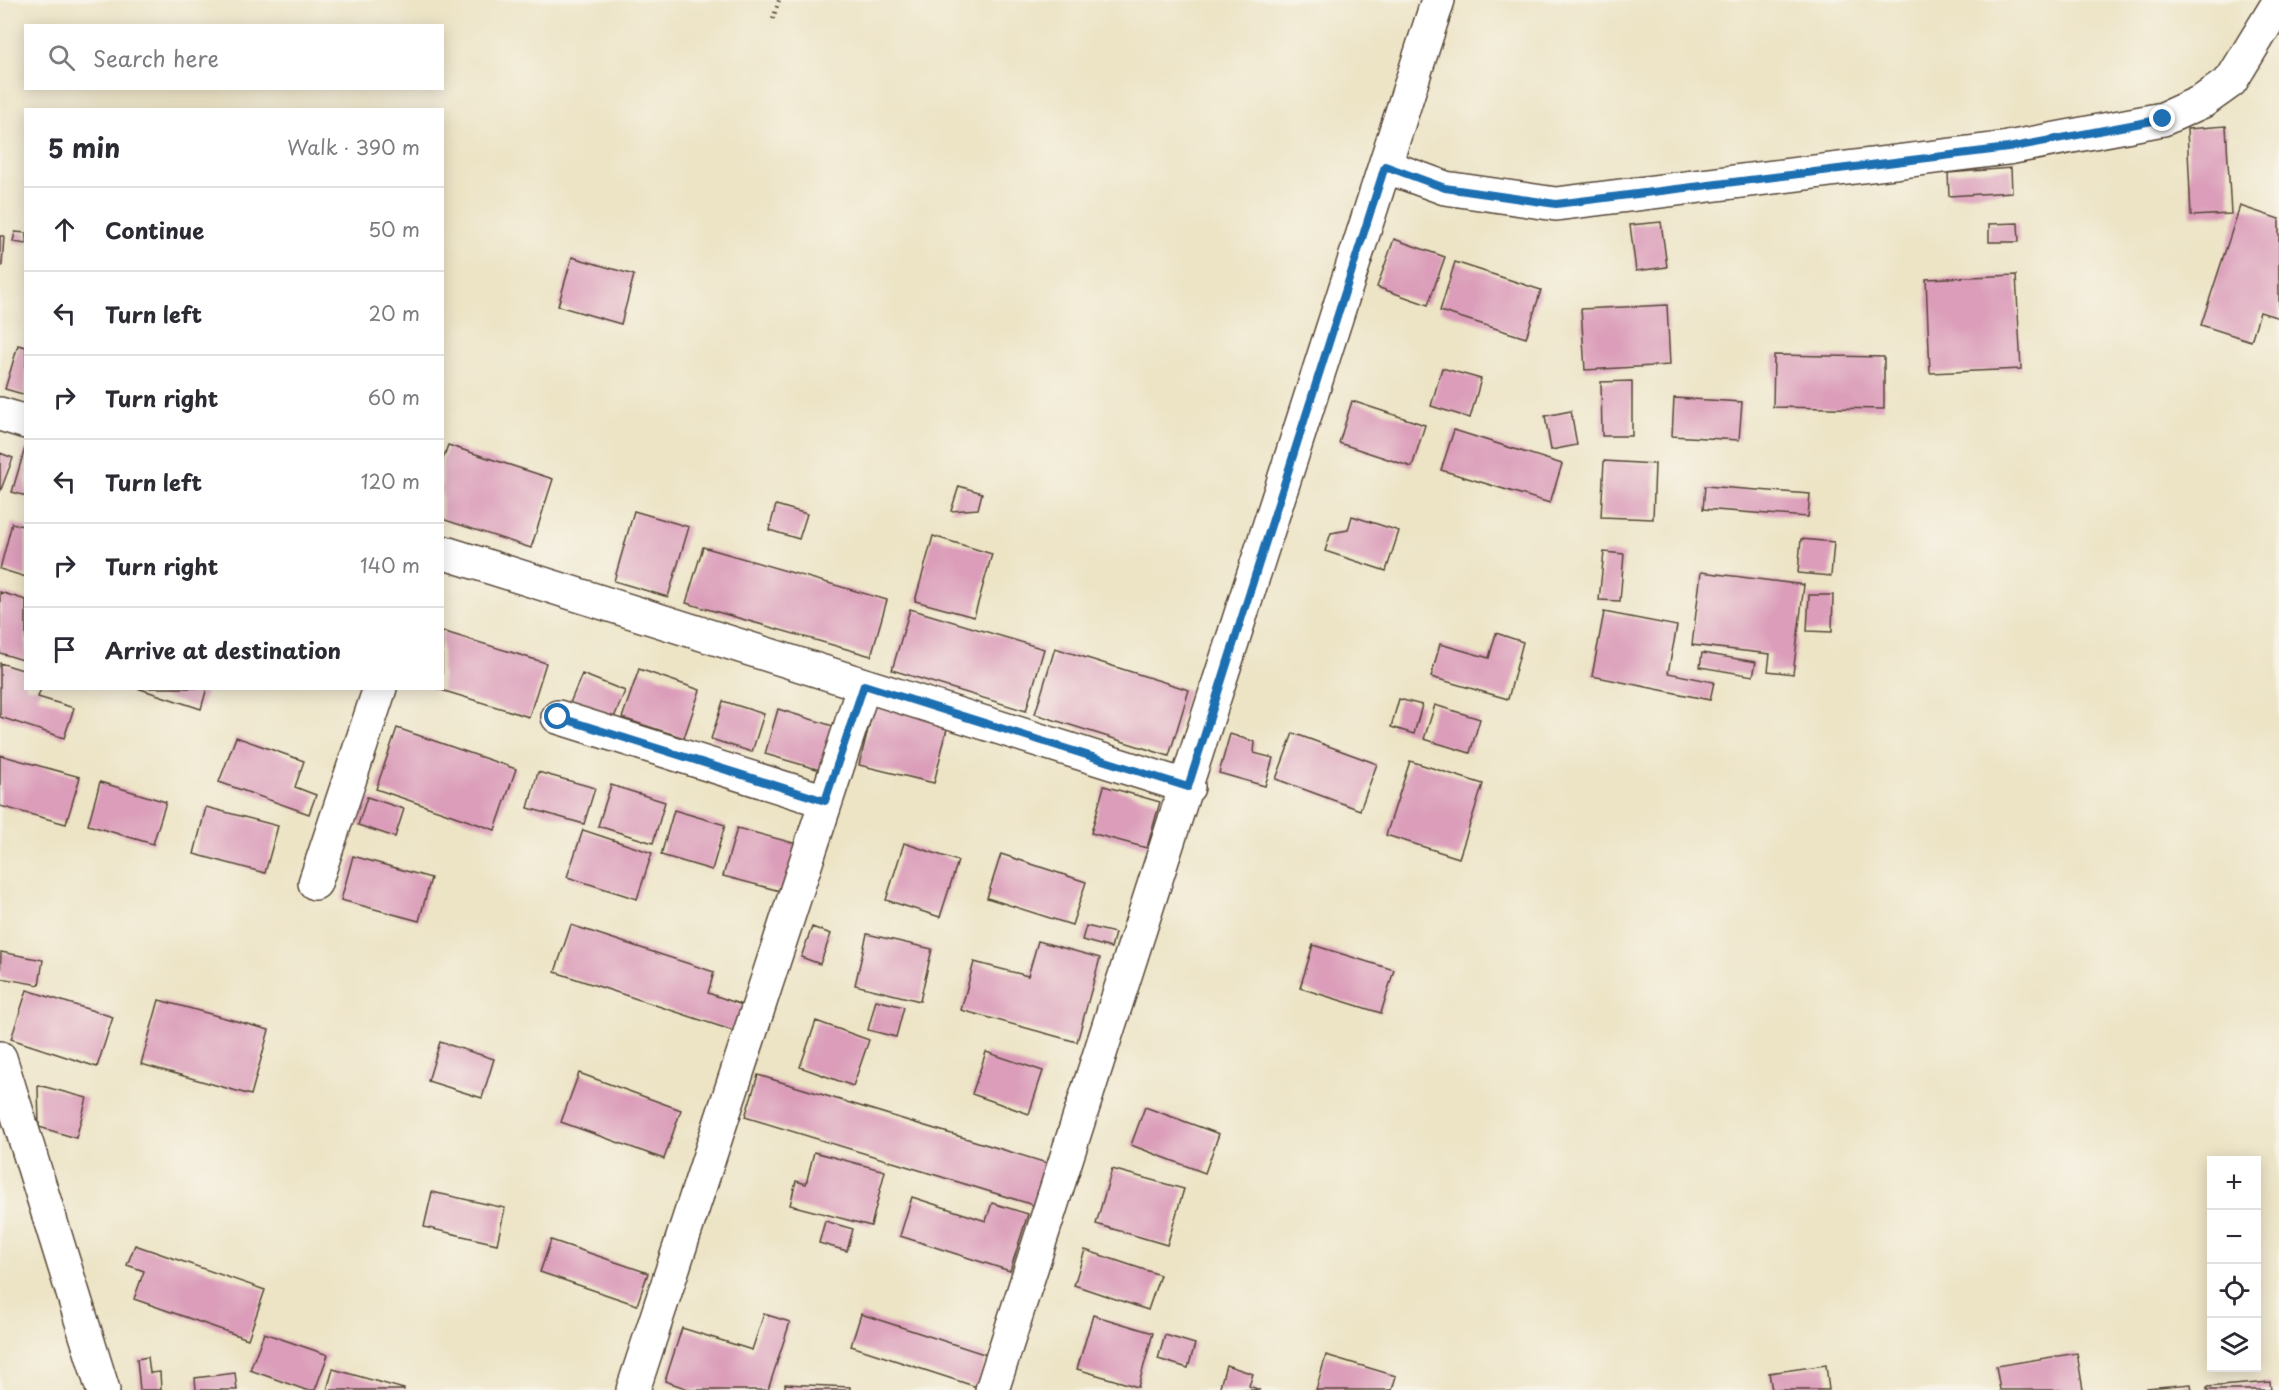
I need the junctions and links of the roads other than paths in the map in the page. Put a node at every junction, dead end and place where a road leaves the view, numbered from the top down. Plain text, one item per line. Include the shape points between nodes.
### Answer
1 (1438, 0) edge
2 (2276, 15) edge
3 (1385, 166) junction
4 (0, 414) edge
5 (24, 421) edge
6 (444, 553) edge
7 (864, 685) junction
8 (379, 690) edge
9 (558, 717) dead end
10 (1188, 787) junction
11 (825, 801) junction
12 (315, 883) dead end
13 (0, 1058) edge
14 (103, 1390) edge
15 (633, 1390) edge
16 (992, 1390) edge

1 - 3 street
2 - 3 street via 2231,81 2203,102 2163,119 2008,148 1556,204 1445,188
3 - 10 street
4 - 5 street
6 - 7 street
7 - 10 street
7 - 11 street
8 - 12 street
9 - 11 street
10 - 16 street
11 - 15 street
13 - 14 street

